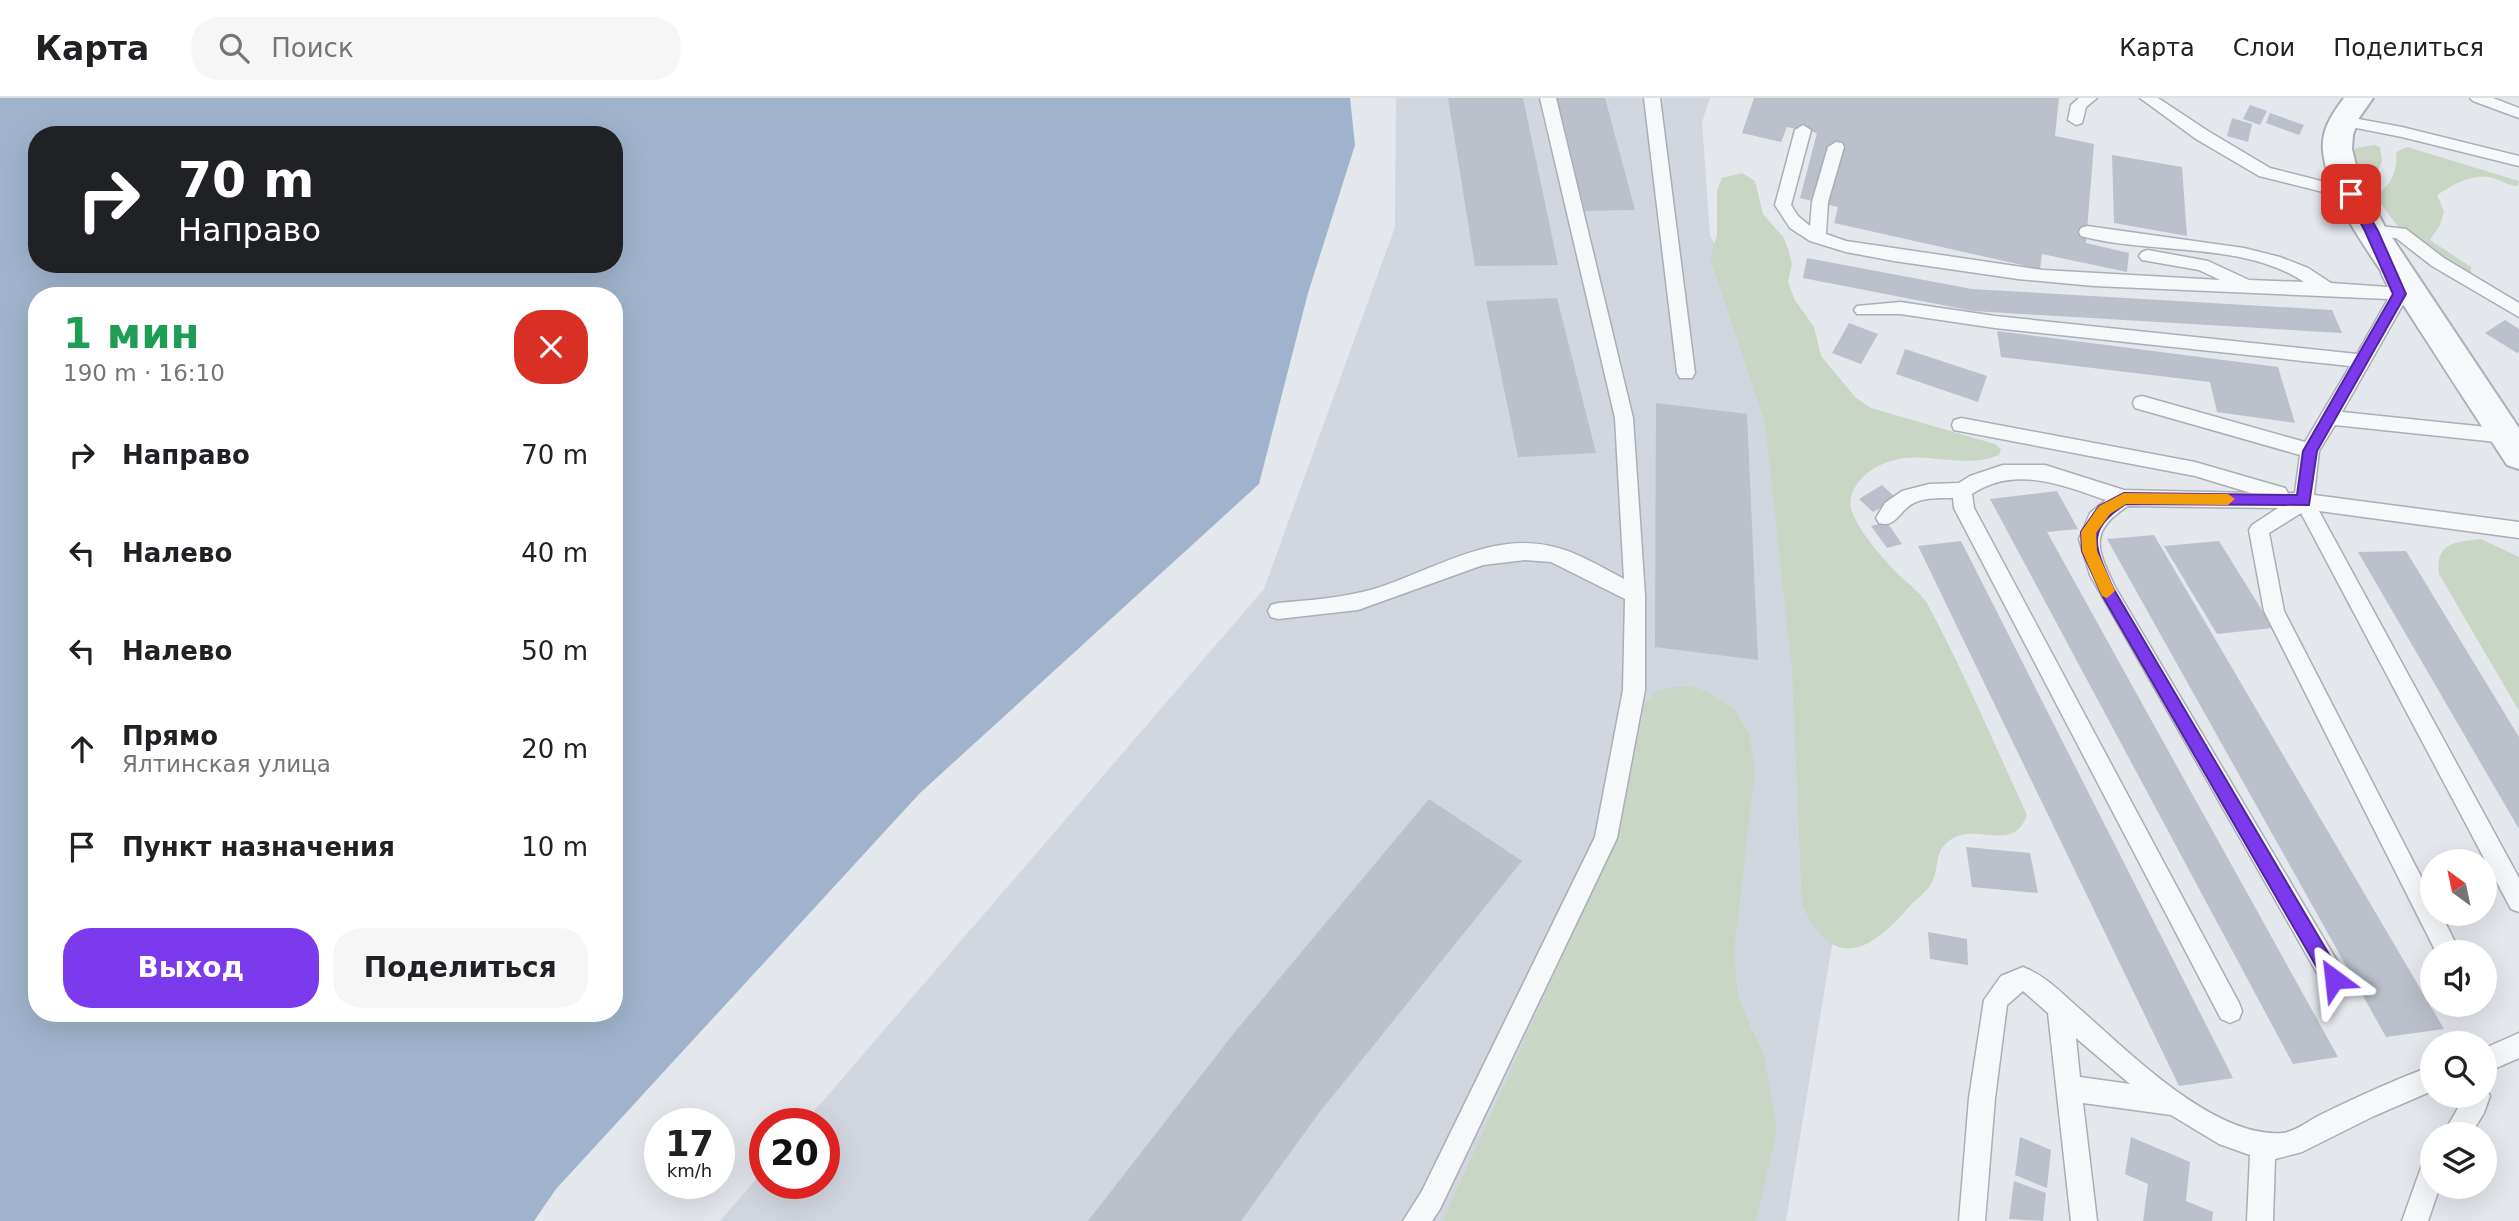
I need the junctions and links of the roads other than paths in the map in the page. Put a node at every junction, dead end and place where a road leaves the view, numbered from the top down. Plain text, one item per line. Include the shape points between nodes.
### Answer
1 (1548, 98) edge
2 (1652, 98) edge
3 (2089, 98) edge
4 (2148, 98) edge
5 (2170, 98) edge
6 (2478, 98) edge
7 (2351, 110) edge
8 (2519, 113) edge
9 (2181, 119) junction
10 (2076, 120) dead end
11 (1802, 130) dead end
12 (1836, 146) dead end
13 (2519, 161) edge
14 (2351, 194) junction
15 (2372, 231) junction
16 (2087, 233) dead end
17 (1816, 237) junction
18 (2142, 256) dead end
19 (2249, 286) junction
20 (2326, 288) junction
21 (2400, 294) junction
22 (1863, 310) dead end
23 (2519, 311) edge
24 (2363, 361) junction
25 (1686, 373) dead end
26 (2142, 403) dead end
27 (2328, 417) junction
28 (1961, 425) dead end
29 (2512, 446) edge
30 (2310, 451) junction
31 (1962, 491) junction
32 (2124, 498) junction
33 (2304, 501) junction
34 (1886, 518) dead end
35 (2519, 530) edge
36 (1634, 595) junction
37 (1278, 611) dead end
38 (2519, 901) edge
39 (2442, 940) edge
40 (2334, 979) dead end
41 (2060, 1008) junction
42 (2230, 1011) dead end
43 (2519, 1045) edge
44 (2497, 1055) edge
45 (2420, 1083) edge
46 (2069, 1088) junction
47 (2172, 1104) junction
48 (2263, 1147) junction
49 (2422, 1199) edge
50 (1416, 1221) edge
51 (1972, 1221) edge
52 (2084, 1221) edge
53 (2260, 1221) edge
54 (2415, 1221) edge

1 - 36 lane via 1624,418
2 - 25 lane
3 - 10 lane via 2079,105
4 - 9 lane
5 - 9 lane
6 - 8 lane
7 - 13 lane via 2402,132
7 - 14 street via 2337,138 2337,153
9 - 14 lane via 2265,172
11 - 17 lane via 1783,205 1799,228
12 - 17 lane via 1820,202
14 - 15 street
15 - 21 lane
15 - 23 lane via 2400,233
15 - 29 street
16 - 20 lane via 2257,257 2304,271
17 - 19 lane via 1877,252 2145,283
18 - 19 lane via 2202,265
19 - 20 lane
20 - 21 lane
21 - 24 lane
22 - 24 lane via 1899,308
24 - 27 lane
26 - 30 lane
27 - 29 lane
27 - 30 lane
28 - 33 lane via 2195,469
30 - 33 lane
31 - 32 lane via 2003,472 2045,472
31 - 34 lane via 1911,495 1891,508
31 - 42 lane via 1964,508
32 - 33 lane
32 - 40 lane via 2104,510 2088,532 2089,551 2107,591
33 - 35 lane
33 - 38 lane
33 - 39 lane via 2259,530 2274,611
36 - 37 lane via 1551,554 1508,551 1439,570 1384,594 1333,607
36 - 50 lane via 1634,691 1606,838 1431,1200
41 - 46 lane
41 - 47 lane
41 - 51 lane via 2042,986 2023,979 2010,984 1996,1000
43 - 44 lane
45 - 48 lane via 2284,1146
46 - 47 lane
46 - 52 lane
47 - 48 lane via 2216,1129
48 - 53 lane
49 - 54 lane

